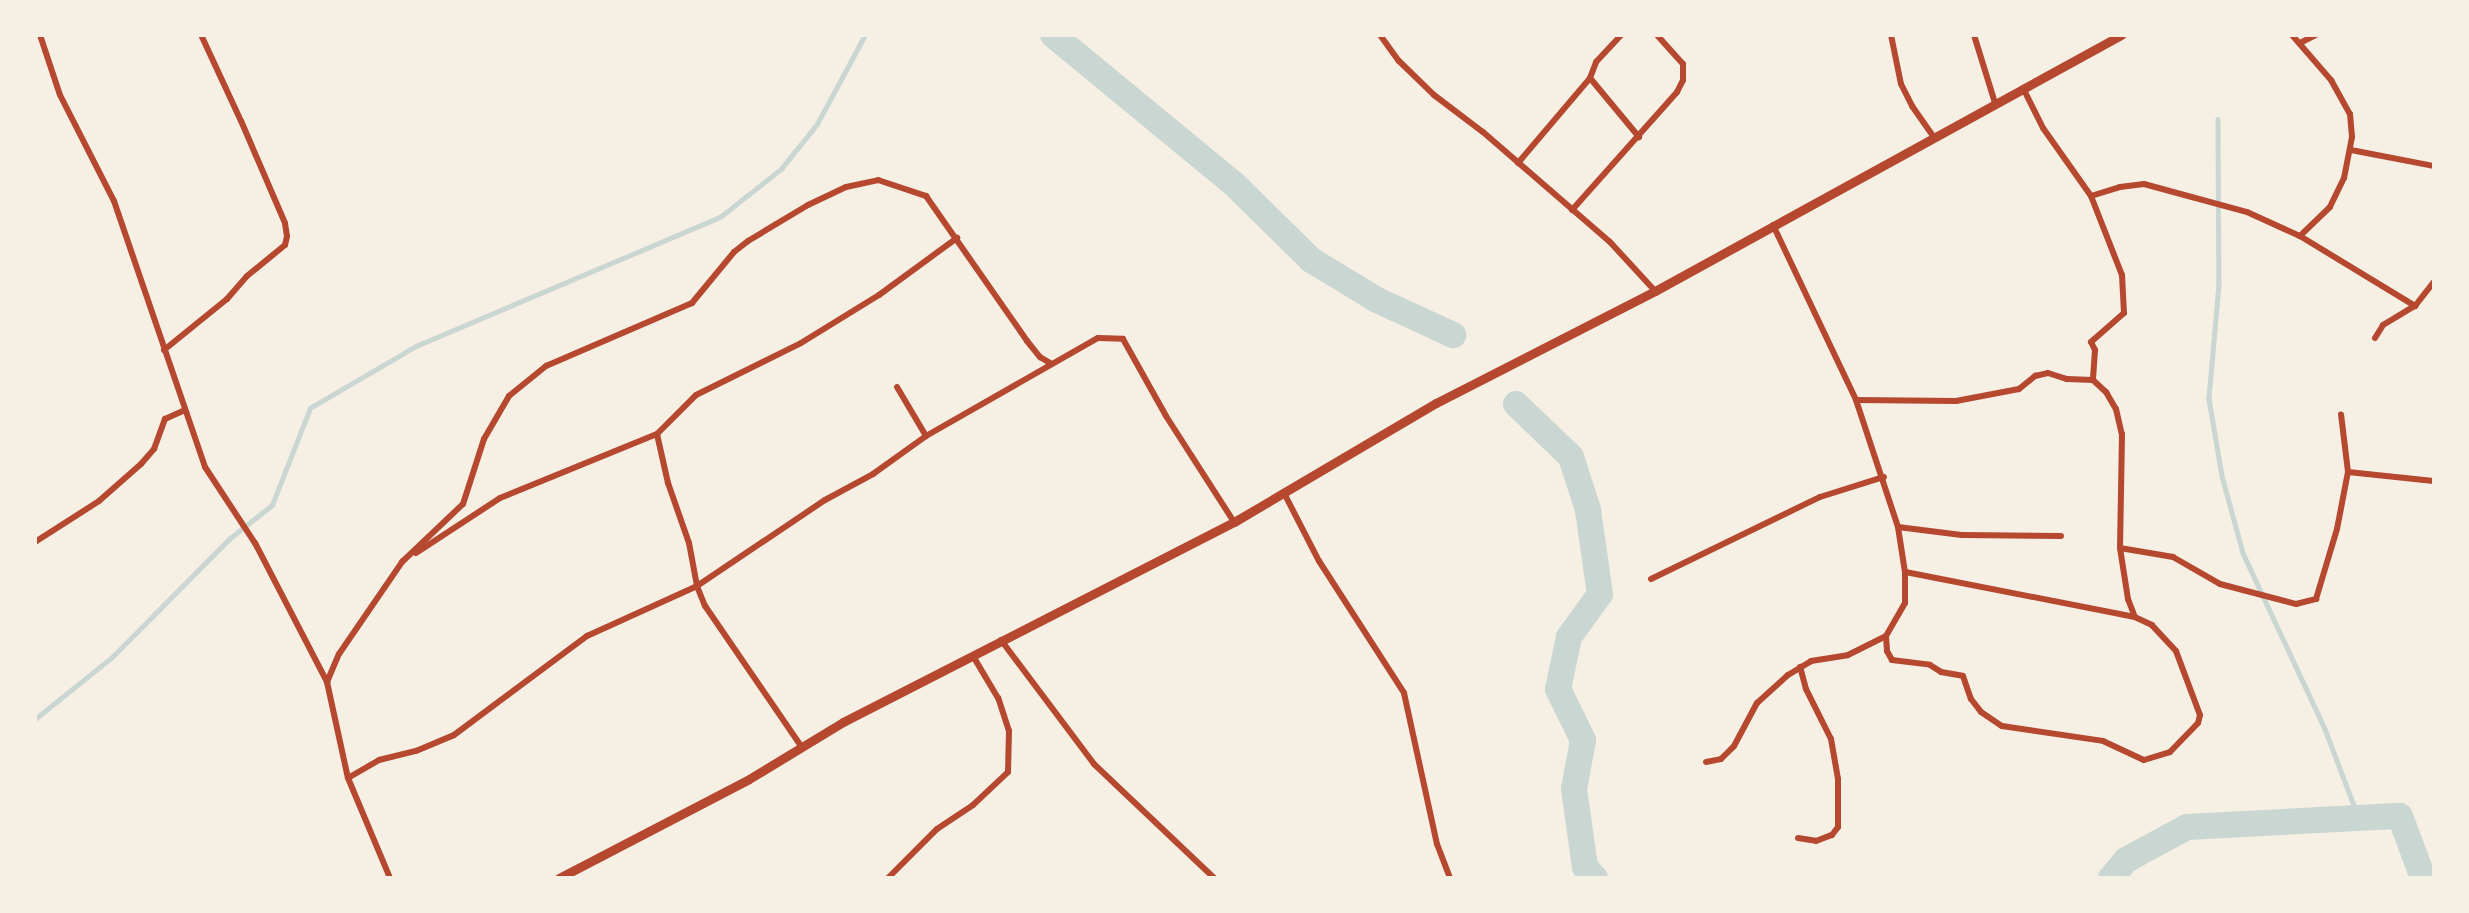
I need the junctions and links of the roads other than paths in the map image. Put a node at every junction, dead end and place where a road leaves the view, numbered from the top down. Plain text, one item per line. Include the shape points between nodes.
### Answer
1 (40, 35) edge
2 (201, 35) edge
3 (1380, 35) edge
4 (1621, 35) edge
5 (1657, 35) edge
6 (1891, 35) edge
7 (1974, 35) edge
8 (2121, 35) edge
9 (2292, 35) edge
10 (2316, 35) edge
11 (2300, 43) junction
12 (1590, 78) junction
13 (2023, 88) junction
14 (1995, 103) junction
15 (1933, 136) junction
16 (1639, 137) junction
17 (2351, 150) junction
18 (1518, 163) junction
19 (2434, 166) edge
20 (2091, 196) junction
21 (1572, 210) junction
22 (1773, 225) junction
23 (2300, 236) junction
24 (957, 238) junction
25 (2434, 282) edge
26 (1655, 291) junction
27 (2415, 306) junction
28 (2375, 338) dead end
29 (164, 350) junction
30 (1050, 363) junction
31 (2093, 380) junction
32 (897, 387) dead end
33 (1856, 400) junction
34 (185, 410) junction
35 (2342, 414) dead end
36 (656, 434) junction
37 (926, 436) junction
38 (2348, 472) junction
39 (1884, 477) junction
40 (2434, 481) edge
41 (1284, 493) junction
42 (1234, 522) junction
43 (1898, 527) junction
44 (2061, 536) dead end
45 (35, 542) edge
46 (2120, 548) junction
47 (402, 562) junction
48 (1905, 572) junction
49 (1651, 579) dead end
50 (697, 586) junction
51 (2135, 617) junction
52 (1886, 636) junction
53 (1001, 640) junction
54 (973, 656) junction
55 (1800, 667) junction
56 (327, 682) junction
57 (801, 746) junction
58 (1706, 762) dead end
59 (348, 778) junction
60 (1798, 838) dead end
61 (390, 878) edge
62 (559, 878) edge
63 (888, 878) edge
64 (1214, 878) edge
65 (1450, 878) edge

1 - 29 street via 60,95 114,201
2 - 29 street via 287,236 285,245 227,299
3 - 18 street via 1434,95
4 - 12 street via 1596,62
5 - 16 street via 1683,64 1683,80
6 - 15 street via 1901,84
7 - 14 street
8 - 13 main road
9 - 11 street
10 - 11 street
11 - 17 street via 2331,80 2350,114
12 - 16 street
12 - 18 street
13 - 14 main road
13 - 20 street via 2043,128
14 - 15 main road
15 - 22 main road
16 - 21 street
17 - 19 street
17 - 23 street via 2330,207
18 - 21 street
20 - 23 street via 2144,184 2247,212
20 - 31 street via 2122,275 2125,296 2120,319 2091,342 2095,350
21 - 26 street via 1610,242
22 - 26 main road
22 - 33 street
23 - 27 street
24 - 30 street via 1027,341
24 - 36 street via 813,336 696,395
24 - 47 street via 926,196 878,180 846,187 808,205 734,252 692,303 546,366 509,396 484,439 463,504
25 - 27 street
26 - 41 main road via 1436,403
27 - 28 street via 2383,326
29 - 34 street
30 - 37 street
30 - 42 street via 1098,338 1123,339
31 - 33 street via 2048,373 2035,376 2019,389 1956,401
31 - 46 street via 2116,409 2122,434
32 - 37 street
33 - 39 street
34 - 45 street via 165,419 155,449 99,501
34 - 56 street via 205,467 255,543
35 - 38 street
36 - 47 street via 500,498
36 - 50 street
37 - 50 street
38 - 40 street
38 - 46 street via 2316,599 2296,604 2220,584 2173,557
39 - 43 street
39 - 49 street via 1820,497
41 - 42 main road
41 - 65 street via 1320,561 1404,693 1437,844
42 - 53 main road
43 - 44 street via 1962,535
43 - 48 street
46 - 51 street
47 - 56 street via 339,654
48 - 51 street
48 - 52 street via 1905,603
50 - 57 street via 733,650
50 - 59 street via 587,636 454,736 379,760
51 - 52 street via 2152,625 2176,651 2200,715 2170,752 2144,760 2103,741 2002,726 1971,699 1964,676 1892,660
52 - 55 street via 1848,654
53 - 54 main road
53 - 64 street via 1094,764
54 - 57 main road
54 - 63 street via 998,698 1009,731 1008,772 937,829
55 - 58 street via 1757,702 1721,759
55 - 60 street via 1834,748 1838,827 1825,840
56 - 59 street
57 - 62 main road via 749,779
59 - 61 street

